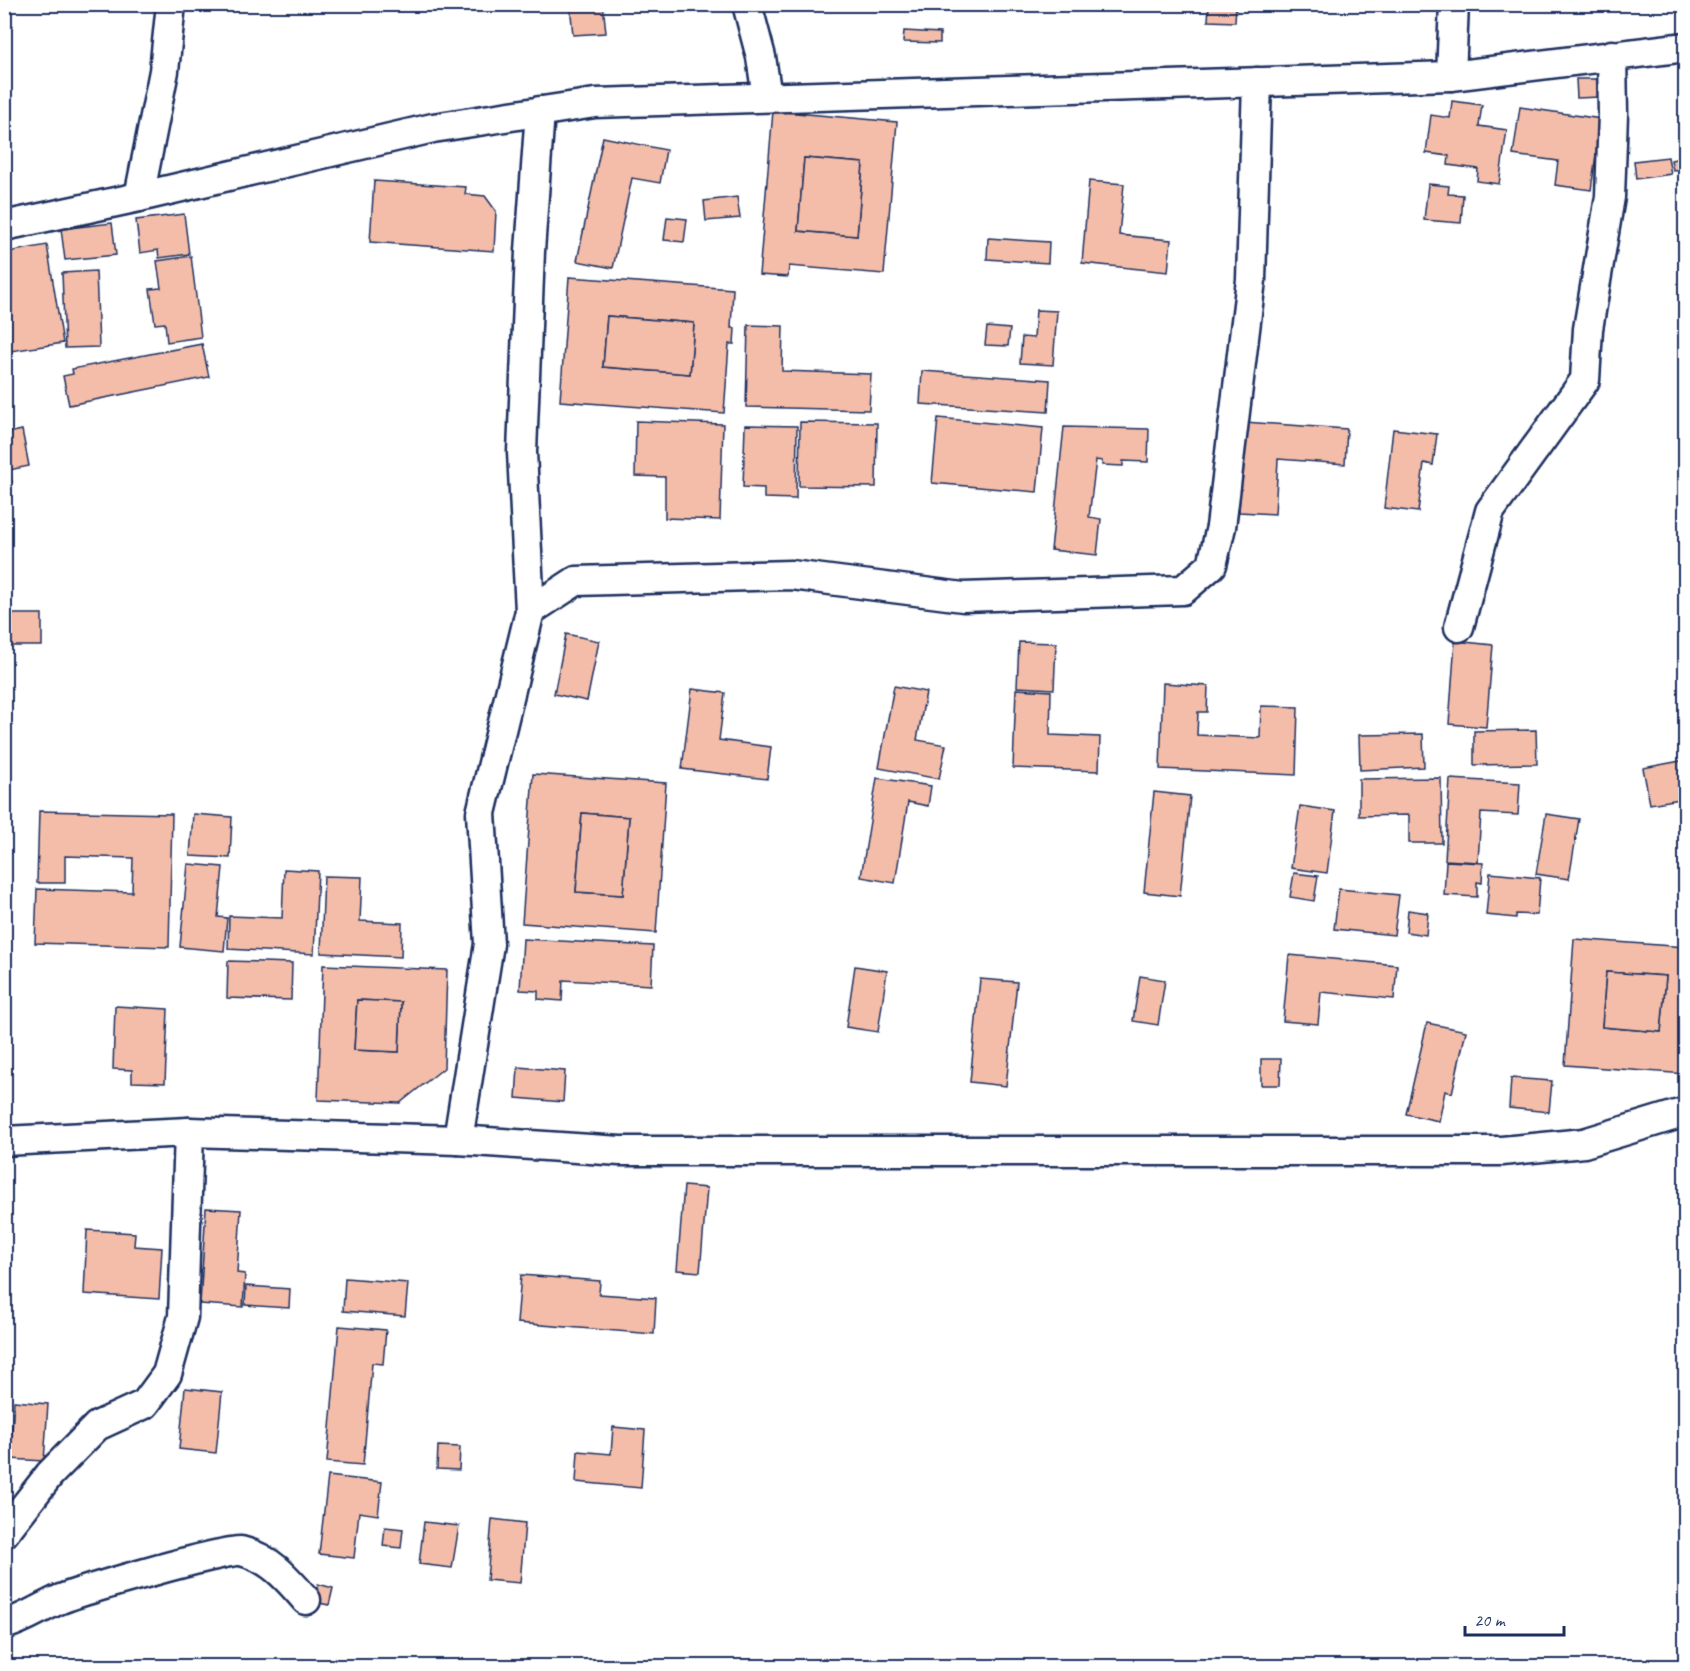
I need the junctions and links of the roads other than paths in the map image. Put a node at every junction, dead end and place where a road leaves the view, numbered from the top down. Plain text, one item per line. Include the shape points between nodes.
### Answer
1 (171, 4) edge
2 (747, 4) edge
3 (1454, 4) edge
4 (1686, 47) edge
5 (1612, 56) junction
6 (1451, 76) junction
7 (1257, 82) junction
8 (767, 98) junction
9 (540, 111) junction
10 (139, 197) junction
11 (4, 226) edge
12 (530, 611) junction
13 (1460, 627) dead end
14 (1686, 1112) edge
15 (189, 1132) junction
16 (458, 1140) junction
17 (4, 1141) edge
18 (4, 1533) edge
19 (306, 1600) dead end
20 (4, 1625) edge

1 - 10 street via 165,71
2 - 8 street
3 - 6 street
4 - 5 street
5 - 6 street
5 - 13 street via 1610,197 1588,329 1585,380 1490,511
6 - 7 street
7 - 8 street
7 - 12 street via 1251,280 1221,527 1212,565 1183,590 963,597 791,575 588,580 576,581
8 - 9 street via 595,103
9 - 10 street via 433,128
9 - 12 street via 522,452
10 - 11 street
12 - 16 street via 481,813 489,944
14 - 16 street via 1584,1143 1502,1151 620,1152
15 - 16 street
15 - 17 street
15 - 18 street via 183,1317 167,1374 145,1404 97,1426 50,1474
19 - 20 street via 274,1564 239,1550 55,1601 32,1616

